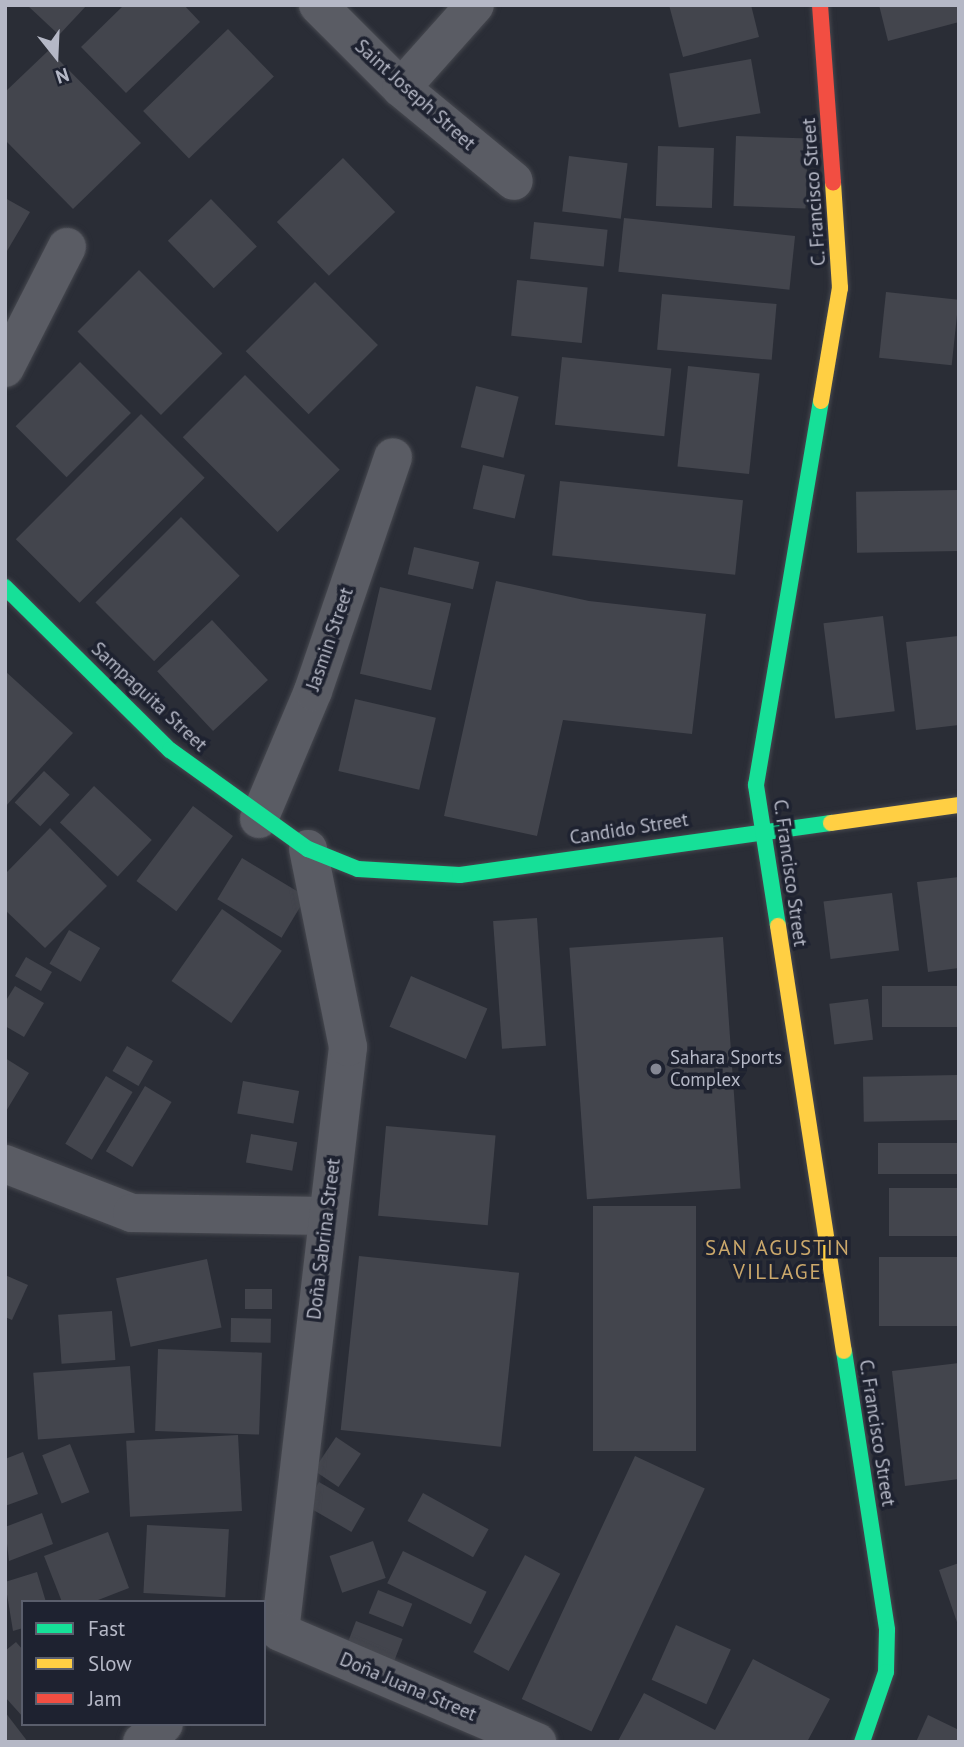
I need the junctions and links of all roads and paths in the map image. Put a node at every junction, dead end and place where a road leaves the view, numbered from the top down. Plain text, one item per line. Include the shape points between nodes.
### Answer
1 (318, 5) edge
2 (475, 5) edge
3 (820, 5) edge
4 (401, 88) junction
5 (514, 181) dead end
6 (67, 247) dead end
7 (5, 369) edge
8 (393, 457) dead end
9 (5, 587) edge
10 (959, 805) edge
11 (259, 818) junction
12 (761, 830) junction
13 (308, 849) junction
14 (5, 1164) edge
15 (326, 1216) junction
16 (272, 1638) edge
17 (162, 1726) edge
18 (142, 1742) edge
19 (537, 1742) edge
20 (862, 1742) edge

1 - 4 street, Saint Joseph Street
2 - 4 street
3 - 12 street, C. Francisco Street via 840,288 756,785
4 - 5 street, Saint Joseph Street
6 - 7 street
8 - 11 street, Jasmin Street via 313,691
9 - 11 street, Sampaguita Street via 170,750
10 - 12 street, Candido Street
11 - 13 street, Sampaguita Street
12 - 13 street, Candido Street via 460,875 358,869
12 - 20 street, C. Francisco Street via 887,1630 886,1672
13 - 15 street, Doña Sabrina Street via 348,1046
14 - 15 street via 131,1213
15 - 16 street, Doña Sabrina Street
16 - 19 street, Doña Juana Street
17 - 18 street

